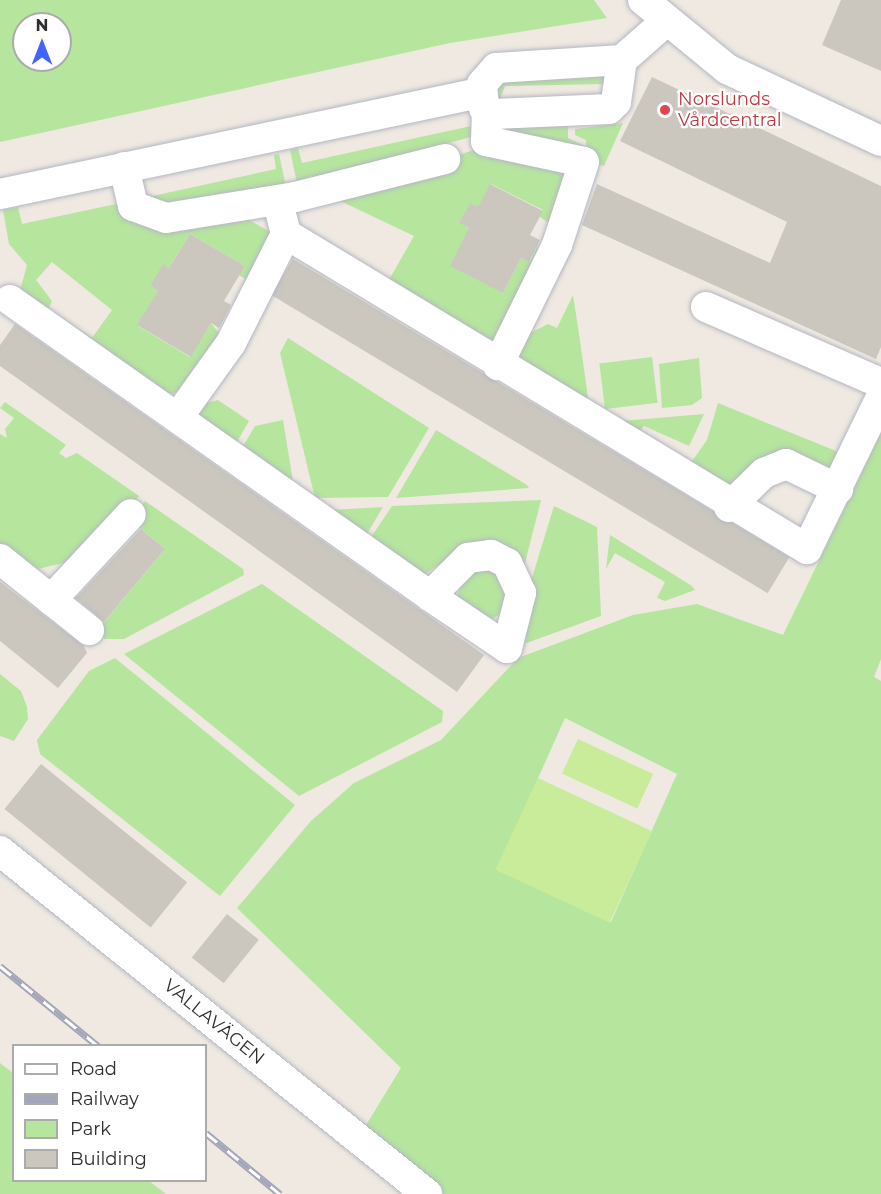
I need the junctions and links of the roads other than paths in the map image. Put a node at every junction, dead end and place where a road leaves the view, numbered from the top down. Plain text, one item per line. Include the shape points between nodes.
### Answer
1 (643, 0) edge
2 (665, 22) junction
3 (622, 60) junction
4 (484, 102) junction
5 (881, 141) edge
6 (446, 159) dead end
7 (124, 167) junction
8 (0, 194) edge
9 (278, 199) junction
10 (286, 234) junction
11 (3, 298) edge
12 (706, 307) dead end
13 (498, 365) junction
14 (881, 383) edge
15 (881, 397) edge
16 (178, 417) junction
17 (843, 480) junction
18 (729, 507) junction
19 (131, 514) dead end
20 (0, 559) edge
21 (430, 596) dead end
22 (51, 600) junction
23 (89, 630) dead end
24 (0, 851) edge
25 (427, 1194) edge

1 - 2 street
2 - 3 street
2 - 5 street via 727,69
3 - 4 street via 508,65 487,76
3 - 4 street via 616,102 609,109
4 - 7 street
4 - 13 street via 486,141 584,162 557,245
6 - 9 street
7 - 8 street
7 - 9 street via 133,206 154,217
9 - 10 street
10 - 13 street
10 - 16 street via 231,343
11 - 16 street
12 - 14 street
13 - 18 street
15 - 17 street
16 - 21 street
17 - 18 street via 786,464 764,472
17 - 18 street via 807,549
19 - 22 street
20 - 22 street
22 - 23 street
24 - 25 street, VALLAVÄGEN

